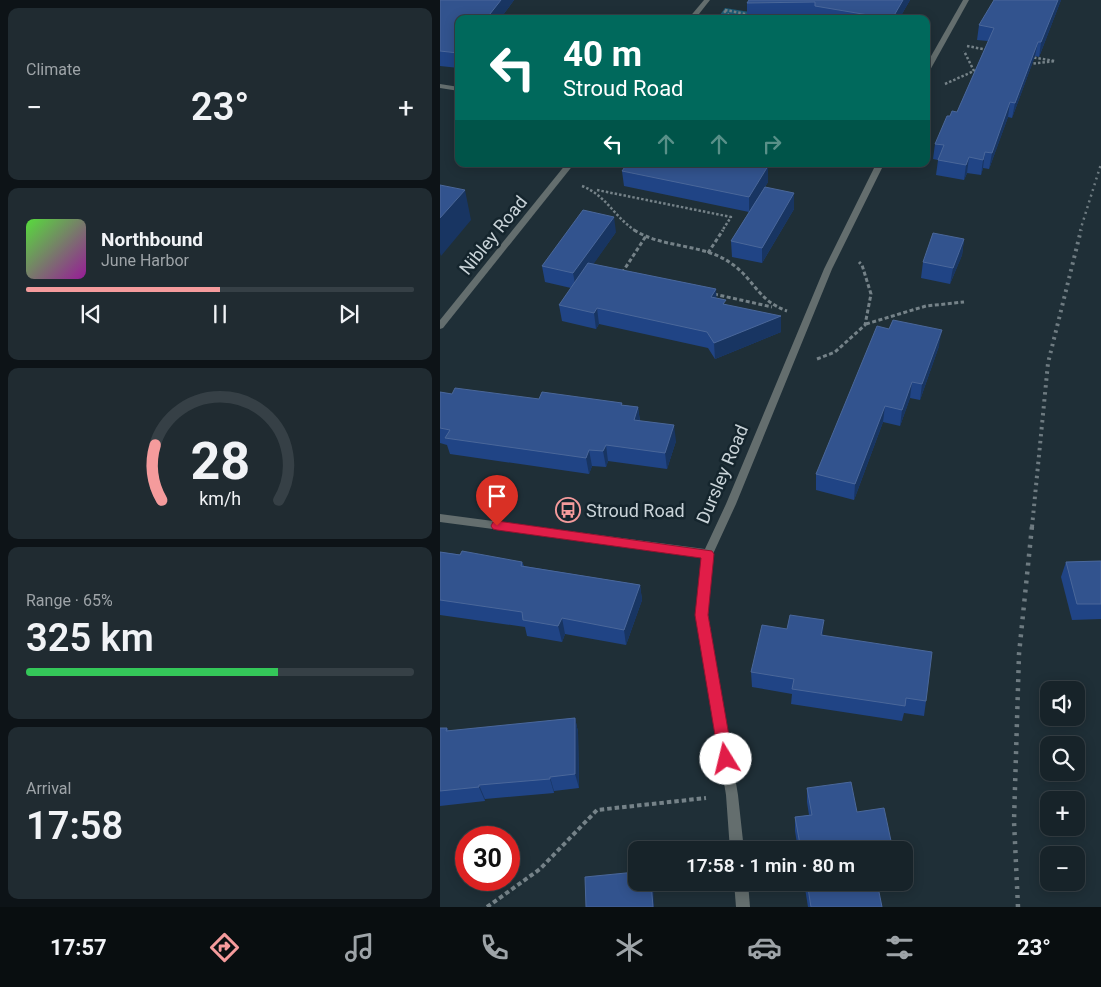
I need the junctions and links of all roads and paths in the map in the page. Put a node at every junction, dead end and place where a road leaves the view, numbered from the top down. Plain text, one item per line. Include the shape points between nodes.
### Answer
1 (706, 0) edge
2 (966, 0) edge
3 (720, 9) dead end
4 (694, 15) edge
5 (754, 15) edge
6 (961, 45) dead end
7 (989, 50) edge
8 (1027, 56) edge
9 (1028, 64) edge
10 (930, 65) edge
11 (983, 70) edge
12 (974, 71) edge
13 (440, 86) edge
14 (455, 88) edge
15 (568, 167) edge
16 (879, 167) edge
17 (557, 180) junction
18 (589, 188) junction
19 (646, 236) junction
20 (842, 243) junction
21 (708, 253) junction
22 (631, 276) edge
23 (709, 293) edge
24 (964, 302) dead end
25 (777, 308) junction
26 (809, 316) junction
27 (865, 325) junction
28 (440, 326) edge
29 (786, 370) junction
30 (440, 518) edge
31 (708, 554) junction
32 (732, 795) junction
33 (736, 841) edge
34 (742, 891) edge
35 (487, 907) edge
36 (743, 907) edge

1 - 4 street
2 - 10 street
3 - 5 path
6 - 7 path
8 - 9 path via 1055,61
11 - 12 path
13 - 14 street
15 - 17 street, Nibley Road
16 - 20 street, Dursley Road
17 - 18 path
17 - 28 street, Nibley Road
18 - 19 path via 598,192 633,230
18 - 21 path via 731,218
19 - 21 path
19 - 22 path via 621,274
20 - 26 street, Dursley Road
20 - 27 path via 862,265 871,294
21 - 25 path via 723,258 738,269 765,302
23 - 25 path
24 - 27 path via 944,302 903,311
25 - 26 path
26 - 29 street, Dursley Road
27 - 29 path via 836,352
29 - 31 street, Dursley Road
30 - 31 street
31 - 32 street, Dursley Road via 702,615
32 - 33 street, Dursley Road
32 - 35 path via 597,810 540,869
34 - 36 street

